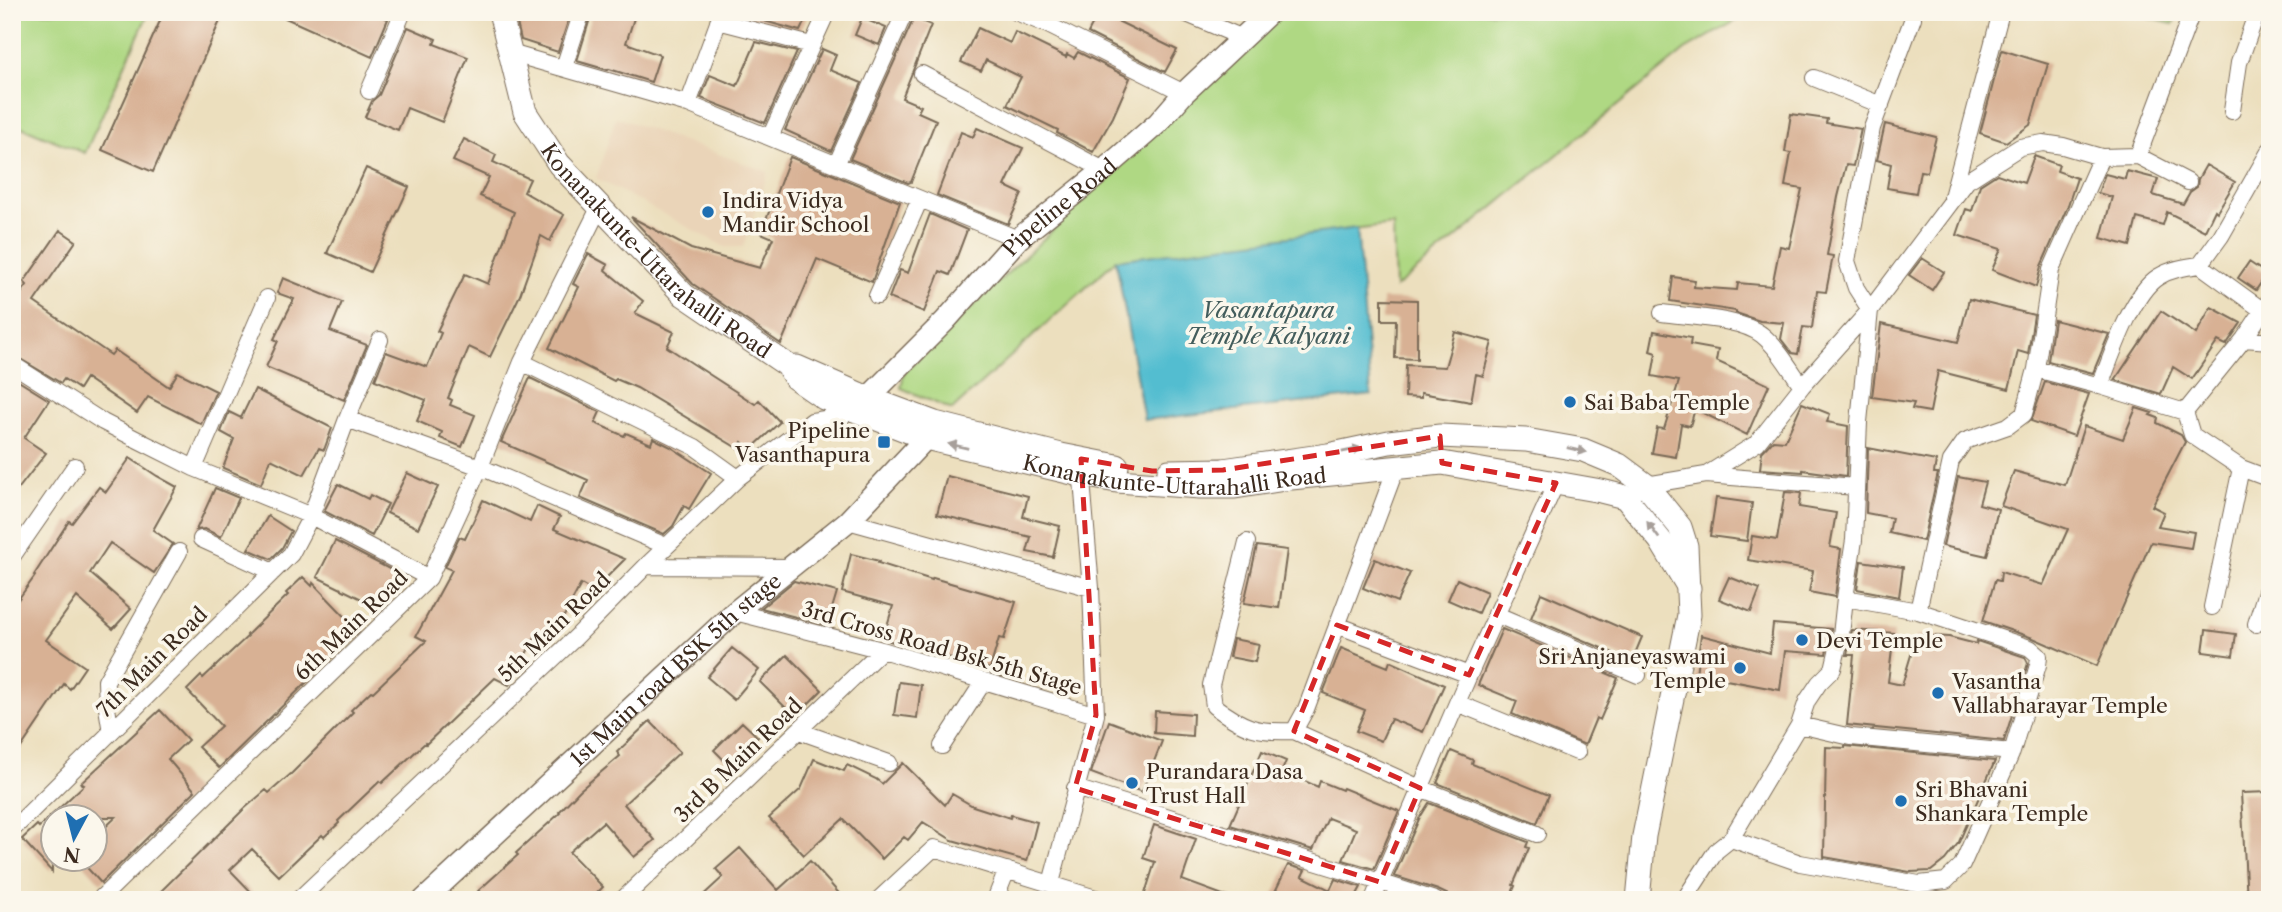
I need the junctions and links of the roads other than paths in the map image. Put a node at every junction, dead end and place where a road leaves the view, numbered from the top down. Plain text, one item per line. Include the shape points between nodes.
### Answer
1 (403, 12) edge
2 (500, 12) edge
3 (582, 12) edge
4 (827, 12) edge
5 (905, 12) edge
6 (1016, 12) edge
7 (1182, 12) edge
8 (2001, 12) edge
9 (2192, 12) edge
10 (2257, 12) edge
11 (1267, 13) edge
12 (720, 17) edge
13 (1913, 18) dead end
14 (1047, 19) edge
15 (1243, 38) junction
16 (811, 45) junction
17 (510, 52) junction
18 (564, 67) junction
19 (922, 74) dead end
20 (1814, 78) dead end
21 (369, 91) dead end
22 (1184, 93) junction
23 (688, 104) junction
24 (1881, 105) junction
25 (2232, 111) dead end
26 (770, 137) junction
27 (2270, 150) edge
28 (2138, 156) junction
29 (2101, 157) junction
30 (836, 164) junction
31 (1104, 170) junction
32 (2188, 182) dead end
33 (920, 199) junction
34 (1950, 202) junction
35 (600, 206) junction
36 (1018, 239) junction
37 (2200, 265) junction
38 (877, 296) dead end
39 (267, 298) dead end
40 (2266, 305) edge
41 (1870, 310) junction
42 (1662, 313) dead end
43 (2244, 339) junction
44 (380, 340) dead end
45 (2270, 341) edge
46 (522, 362) junction
47 (12, 364) edge
48 (2036, 369) junction
49 (1802, 386) junction
50 (2100, 386) junction
51 (862, 404) junction
52 (2185, 412) junction
53 (347, 419) junction
54 (930, 430) junction
55 (1440, 436) junction
56 (1442, 463) junction
57 (75, 466) dead end
58 (480, 467) junction
59 (1081, 467) junction
60 (194, 468) junction
61 (1396, 468) junction
62 (2241, 468) junction
63 (1706, 475) junction
64 (738, 478) junction
65 (2270, 479) edge
66 (1556, 483) junction
67 (1646, 485) junction
68 (1856, 487) junction
69 (1625, 497) junction
70 (312, 516) junction
71 (848, 521) junction
72 (201, 539) dead end
73 (1247, 542) dead end
74 (666, 546) junction
75 (178, 552) dead end
76 (12, 557) edge
77 (646, 566) junction
78 (790, 567) junction
79 (274, 572) junction
80 (429, 578) junction
81 (2270, 579) edge
82 (1091, 588) junction
83 (1689, 588) junction
84 (1844, 598) junction
85 (2212, 607) dead end
86 (1918, 611) junction
87 (735, 612) junction
88 (1495, 614) junction
89 (2256, 624) dead end
90 (1337, 625) junction
91 (882, 650) junction
92 (1469, 675) junction
93 (1639, 675) dead end
94 (984, 681) junction
95 (1457, 703) junction
96 (1096, 715) junction
97 (1799, 725) junction
98 (799, 730) junction
99 (1294, 731) junction
100 (111, 732) junction
101 (942, 746) dead end
102 (1577, 752) dead end
103 (2012, 752) junction
104 (889, 763) dead end
105 (1075, 788) junction
106 (1420, 788) junction
107 (12, 830) edge
108 (1537, 834) dead end
109 (1731, 839) junction
110 (1007, 870) junction
111 (1380, 882) junction
112 (1051, 883) junction
113 (1637, 899) edge
114 (99, 900) edge
115 (298, 900) edge
116 (424, 900) edge
117 (622, 900) edge
118 (878, 900) edge
119 (995, 900) edge
120 (1102, 900) edge
121 (1373, 900) edge
122 (1435, 900) edge
123 (1684, 900) edge

1 - 21 street
2 - 17 main road, Konanakunte-Uttarahalli Road
3 - 18 street
4 - 16 street
5 - 30 street
6 - 14 street
7 - 15 street
8 - 34 street
9 - 28 street
10 - 25 street via 2239,63
11 - 15 street, Pipeline Road
12 - 16 street
12 - 23 street
13 - 24 street
14 - 22 street
15 - 22 street, Pipeline Road
16 - 26 street
17 - 18 street
17 - 35 main road, Konanakunte-Uttarahalli Road via 525,112 559,164
18 - 23 street
19 - 31 street
20 - 24 street
22 - 31 street, Pipeline Road
23 - 26 street
24 - 41 street via 1872,128 1847,261
26 - 30 street
27 - 37 street
28 - 29 street
28 - 32 street
29 - 34 street via 2043,143 2020,147 1967,181
29 - 48 street via 2051,270
30 - 33 street
31 - 36 street, Pipeline Road
33 - 36 street
33 - 38 street
34 - 41 street
35 - 46 street, 6th Main Road
35 - 51 main road, Konanakunte-Uttarahalli Road via 684,295 787,365
36 - 51 street, Pipeline Road
37 - 40 street
37 - 50 street via 2173,269 2156,278 2137,301
39 - 60 street
40 - 43 street
41 - 49 street
41 - 68 street
42 - 49 street via 1740,325 1760,333
43 - 45 street
43 - 52 street
44 - 53 street, 7th Main Road
46 - 58 street, 6th Main Road
46 - 64 street via 695,447
47 - 60 street via 103,422
48 - 50 street
48 - 86 street via 2024,414 2008,426 1965,441 1951,461
49 - 63 street via 1757,443
50 - 52 street
51 - 54 main road, Konanakunte-Uttarahalli Road
51 - 64 street, 5th Main Road via 838,418 812,421
52 - 62 street via 2192,435
53 - 58 street
53 - 70 street, 7th Main Road
54 - 59 main road, Konanakunte-Uttarahalli Road
54 - 71 street, 1st Main road BSK 5th stage
55 - 56 main road
59 -> 55 main road via 1219,471
55 -> 67 main road via 1526,440 1583,450 1619,465
56 - 61 main road, Konanakunte-Uttarahalli Road
56 - 66 main road, Konanakunte-Uttarahalli Road
57 - 76 street
58 - 74 street
58 - 80 street, 6th Main Road
59 - 61 main road, Konanakunte-Uttarahalli Road via 1117,481 1200,487
59 - 82 street
60 - 70 street
61 - 90 street
62 - 65 street
62 - 85 street
63 - 67 street
63 - 68 street
64 - 74 street, 5th Main Road
66 - 69 main road, Konanakunte-Uttarahalli Road
66 - 88 street
67 - 69 street
67 - 83 main road via 1680,527
68 - 84 street via 1854,540
83 -> 69 main road via 1660,540
70 - 79 street, 7th Main Road via 291,554
70 - 80 street
71 - 78 street, 1st Main road BSK 5th stage
71 - 82 street
72 - 79 street
73 - 99 street via 1211,685 1214,706 1237,723 1270,733
74 - 77 street, 5th Main Road
75 - 100 street via 106,681
77 - 78 street
77 - 115 street, 5th Main Road
78 - 87 street, 1st Main road BSK 5th stage
79 - 100 street, 7th Main Road
80 - 114 street, 6th Main Road
81 - 89 street
82 - 96 street
83 - 113 main road via 1689,615 1644,836
84 - 86 street
84 - 97 street via 1833,669 1807,701
86 - 103 street via 2029,648 2039,656
87 - 91 street, 3rd Cross Road Bsk 5th Stage
87 - 116 street, 1st Main road BSK 5th stage
88 - 92 street
88 - 93 street
90 - 92 street
90 - 99 street
91 - 94 street, 3rd Cross Road Bsk 5th Stage
91 - 98 street, 3rd B Main Road
92 - 95 street
94 - 96 street, 3rd Cross Road Bsk 5th Stage
94 - 101 street
95 - 102 street
95 - 106 street
96 - 105 street
97 - 103 street via 1851,737
97 - 109 street
98 - 104 street
98 - 117 street, 3rd B Main Road
99 - 106 street
100 - 107 street, 7th Main Road
103 - 109 street via 1962,865 1946,881 1919,884 1800,863
105 - 111 street
105 - 112 street
106 - 108 street
106 - 111 street
109 - 123 street via 1716,851
110 - 112 street
110 - 118 street via 934,848
110 - 119 street
111 - 121 street
111 - 122 street
112 - 120 street

